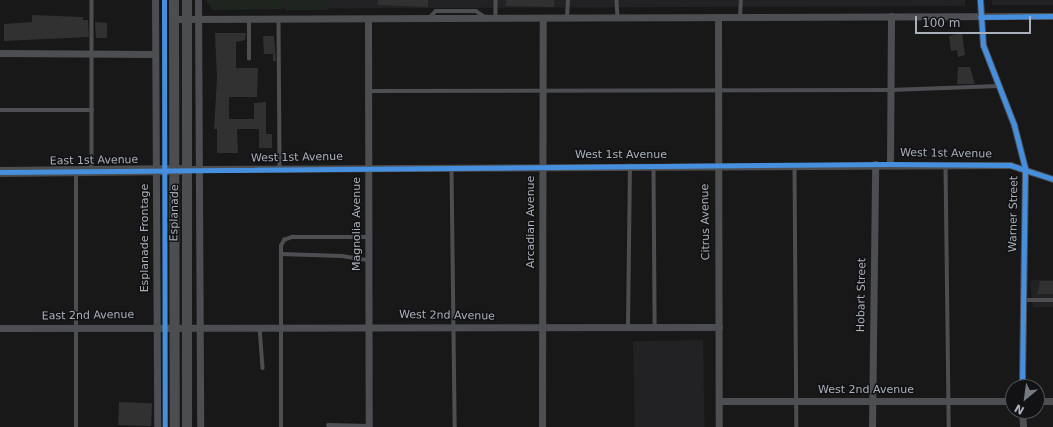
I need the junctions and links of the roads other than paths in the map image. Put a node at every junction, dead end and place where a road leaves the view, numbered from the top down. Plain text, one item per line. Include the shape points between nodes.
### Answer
1 (92, 0) edge
2 (155, 0) edge
3 (174, 0) edge
4 (187, 0) edge
5 (198, 0) edge
6 (496, 0) edge
7 (568, 0) edge
8 (617, 0) edge
9 (741, 0) edge
10 (980, 0) edge
11 (891, 16) junction
12 (1053, 16) edge
13 (718, 17) junction
14 (740, 17) junction
15 (980, 17) junction
16 (174, 18) junction
17 (187, 18) junction
18 (198, 18) junction
19 (496, 18) junction
20 (543, 18) junction
21 (567, 18) junction
22 (618, 18) junction
23 (249, 19) junction
24 (279, 19) junction
25 (368, 20) junction
26 (0, 53) edge
27 (92, 54) junction
28 (154, 54) junction
29 (249, 59) dead end
30 (998, 86) junction
31 (543, 89) junction
32 (717, 90) junction
33 (890, 90) junction
34 (368, 91) junction
35 (0, 110) edge
36 (92, 110) junction
37 (795, 164) junction
38 (875, 164) junction
39 (890, 164) junction
40 (630, 165) junction
41 (654, 165) junction
42 (716, 165) junction
43 (946, 165) junction
44 (452, 166) junction
45 (542, 166) junction
46 (368, 167) junction
47 (280, 168) junction
48 (1025, 168) junction
49 (188, 169) junction
50 (199, 169) junction
51 (155, 170) junction
52 (174, 170) junction
53 (92, 171) junction
54 (0, 172) edge
55 (76, 172) junction
56 (1053, 179) edge
57 (368, 237) junction
58 (281, 254) junction
59 (368, 260) junction
60 (1023, 300) junction
61 (1053, 300) edge
62 (156, 326) junction
63 (368, 326) junction
64 (76, 327) junction
65 (181, 327) junction
66 (200, 327) junction
67 (260, 327) junction
68 (280, 327) junction
69 (719, 327) junction
70 (0, 328) edge
71 (455, 328) junction
72 (628, 328) junction
73 (655, 328) junction
74 (542, 329) junction
75 (263, 368) dead end
76 (1022, 379) edge
77 (872, 400) junction
78 (797, 401) junction
79 (949, 401) junction
80 (1005, 401) edge
81 (719, 402) junction
82 (328, 425) dead end
83 (369, 426) edge
84 (76, 427) edge
85 (157, 427) edge
86 (175, 427) edge
87 (187, 427) edge
88 (200, 427) edge
89 (280, 427) edge
90 (456, 427) edge
91 (542, 427) edge
92 (719, 427) edge
93 (797, 427) edge
94 (872, 427) edge
95 (949, 427) edge

1 - 27 lane
2 - 28 street, Esplanade Frontage
3 - 16 main road, Esplanade
4 - 17 main road, Esplanade
5 - 18 street
6 - 19 lane
7 - 21 lane
8 - 22 lane
9 - 14 lane
10 - 15 street, Warner Street
11 - 14 street
11 - 15 street
11 - 33 street
12 - 15 street
13 - 14 street
13 - 22 street
13 - 32 street, Citrus Avenue
15 - 30 street, Warner Street via 983,45
16 - 17 street
16 - 52 main road, Esplanade
17 - 18 street
17 - 49 main road, Esplanade
18 - 23 street
18 - 50 street
19 - 20 street
19 - 25 street
20 - 21 street
20 - 31 street, Arcadian Avenue
21 - 22 street
23 - 24 street
23 - 29 lane
24 - 25 street
24 - 47 lane
25 - 34 street, Magnolia Avenue
26 - 27 street
27 - 28 street
27 - 36 lane
28 - 51 street, Esplanade Frontage
30 - 33 lane
30 - 48 street, Warner Street via 1014,124
31 - 32 lane
31 - 34 lane
31 - 45 street, Arcadian Avenue
32 - 33 lane
32 - 42 street, Citrus Avenue
33 - 39 street
34 - 46 street, Magnolia Avenue
35 - 36 lane
36 - 53 lane
37 - 38 street, West 1st Avenue
37 - 42 street, West 1st Avenue
37 - 78 lane
38 - 39 street, West 1st Avenue
38 - 77 street, Hobart Street
39 - 43 street, West 1st Avenue
40 - 41 street, West 1st Avenue
40 - 45 street, West 1st Avenue
40 - 72 lane
41 - 42 street, West 1st Avenue
41 - 73 lane
42 - 69 street, Citrus Avenue
43 - 48 street, West 1st Avenue via 1010,165
43 - 79 lane
44 - 45 street, West 1st Avenue
44 - 46 street, West 1st Avenue
44 - 71 lane
45 - 74 street, Arcadian Avenue
46 - 47 street, West 1st Avenue
46 - 57 street, Magnolia Avenue
47 - 50 street, West 1st Avenue
48 - 56 street, West 1st Avenue
48 - 60 street, Warner Street
49 - 50 street, West 1st Avenue
49 - 52 main road, East 1st Avenue
49 - 65 main road, Esplanade
50 - 66 street
51 - 52 main road, East 1st Avenue
51 - 53 main road, East 1st Avenue
51 - 62 street, Esplanade Frontage
52 - 65 main road, Esplanade
53 - 55 main road, East 1st Avenue
54 - 55 main road, East 1st Avenue
55 - 64 lane
57 - 58 lane via 292,237 284,240
57 - 59 street, Magnolia Avenue
58 - 59 lane via 342,256
58 - 68 lane
59 - 63 street, Magnolia Avenue
60 - 61 lane
60 - 76 street, Warner Street
62 - 64 street, East 2nd Avenue
62 - 65 street, East 2nd Avenue
62 - 85 street, Esplanade Frontage
63 - 68 street, West 2nd Avenue
63 - 71 street, West 2nd Avenue
63 - 83 street, Magnolia Avenue
64 - 70 street, East 2nd Avenue
64 - 84 lane
65 - 66 street, West 2nd Avenue
65 - 86 main road, Esplanade
65 - 87 main road, Esplanade
66 - 67 street, West 2nd Avenue
66 - 88 street
67 - 68 street, West 2nd Avenue
67 - 75 lane
68 - 89 lane
69 - 73 street, West 2nd Avenue
69 - 81 street, Citrus Avenue
71 - 74 street, West 2nd Avenue
71 - 90 lane
72 - 73 street, West 2nd Avenue
72 - 74 street, West 2nd Avenue
74 - 91 street, Arcadian Avenue
77 - 78 street, West 2nd Avenue
77 - 79 street, West 2nd Avenue
77 - 94 street, Hobart Street
78 - 81 street, West 2nd Avenue
78 - 93 lane
79 - 80 street, West 2nd Avenue
79 - 95 lane
81 - 92 street, Citrus Avenue
82 - 83 lane

